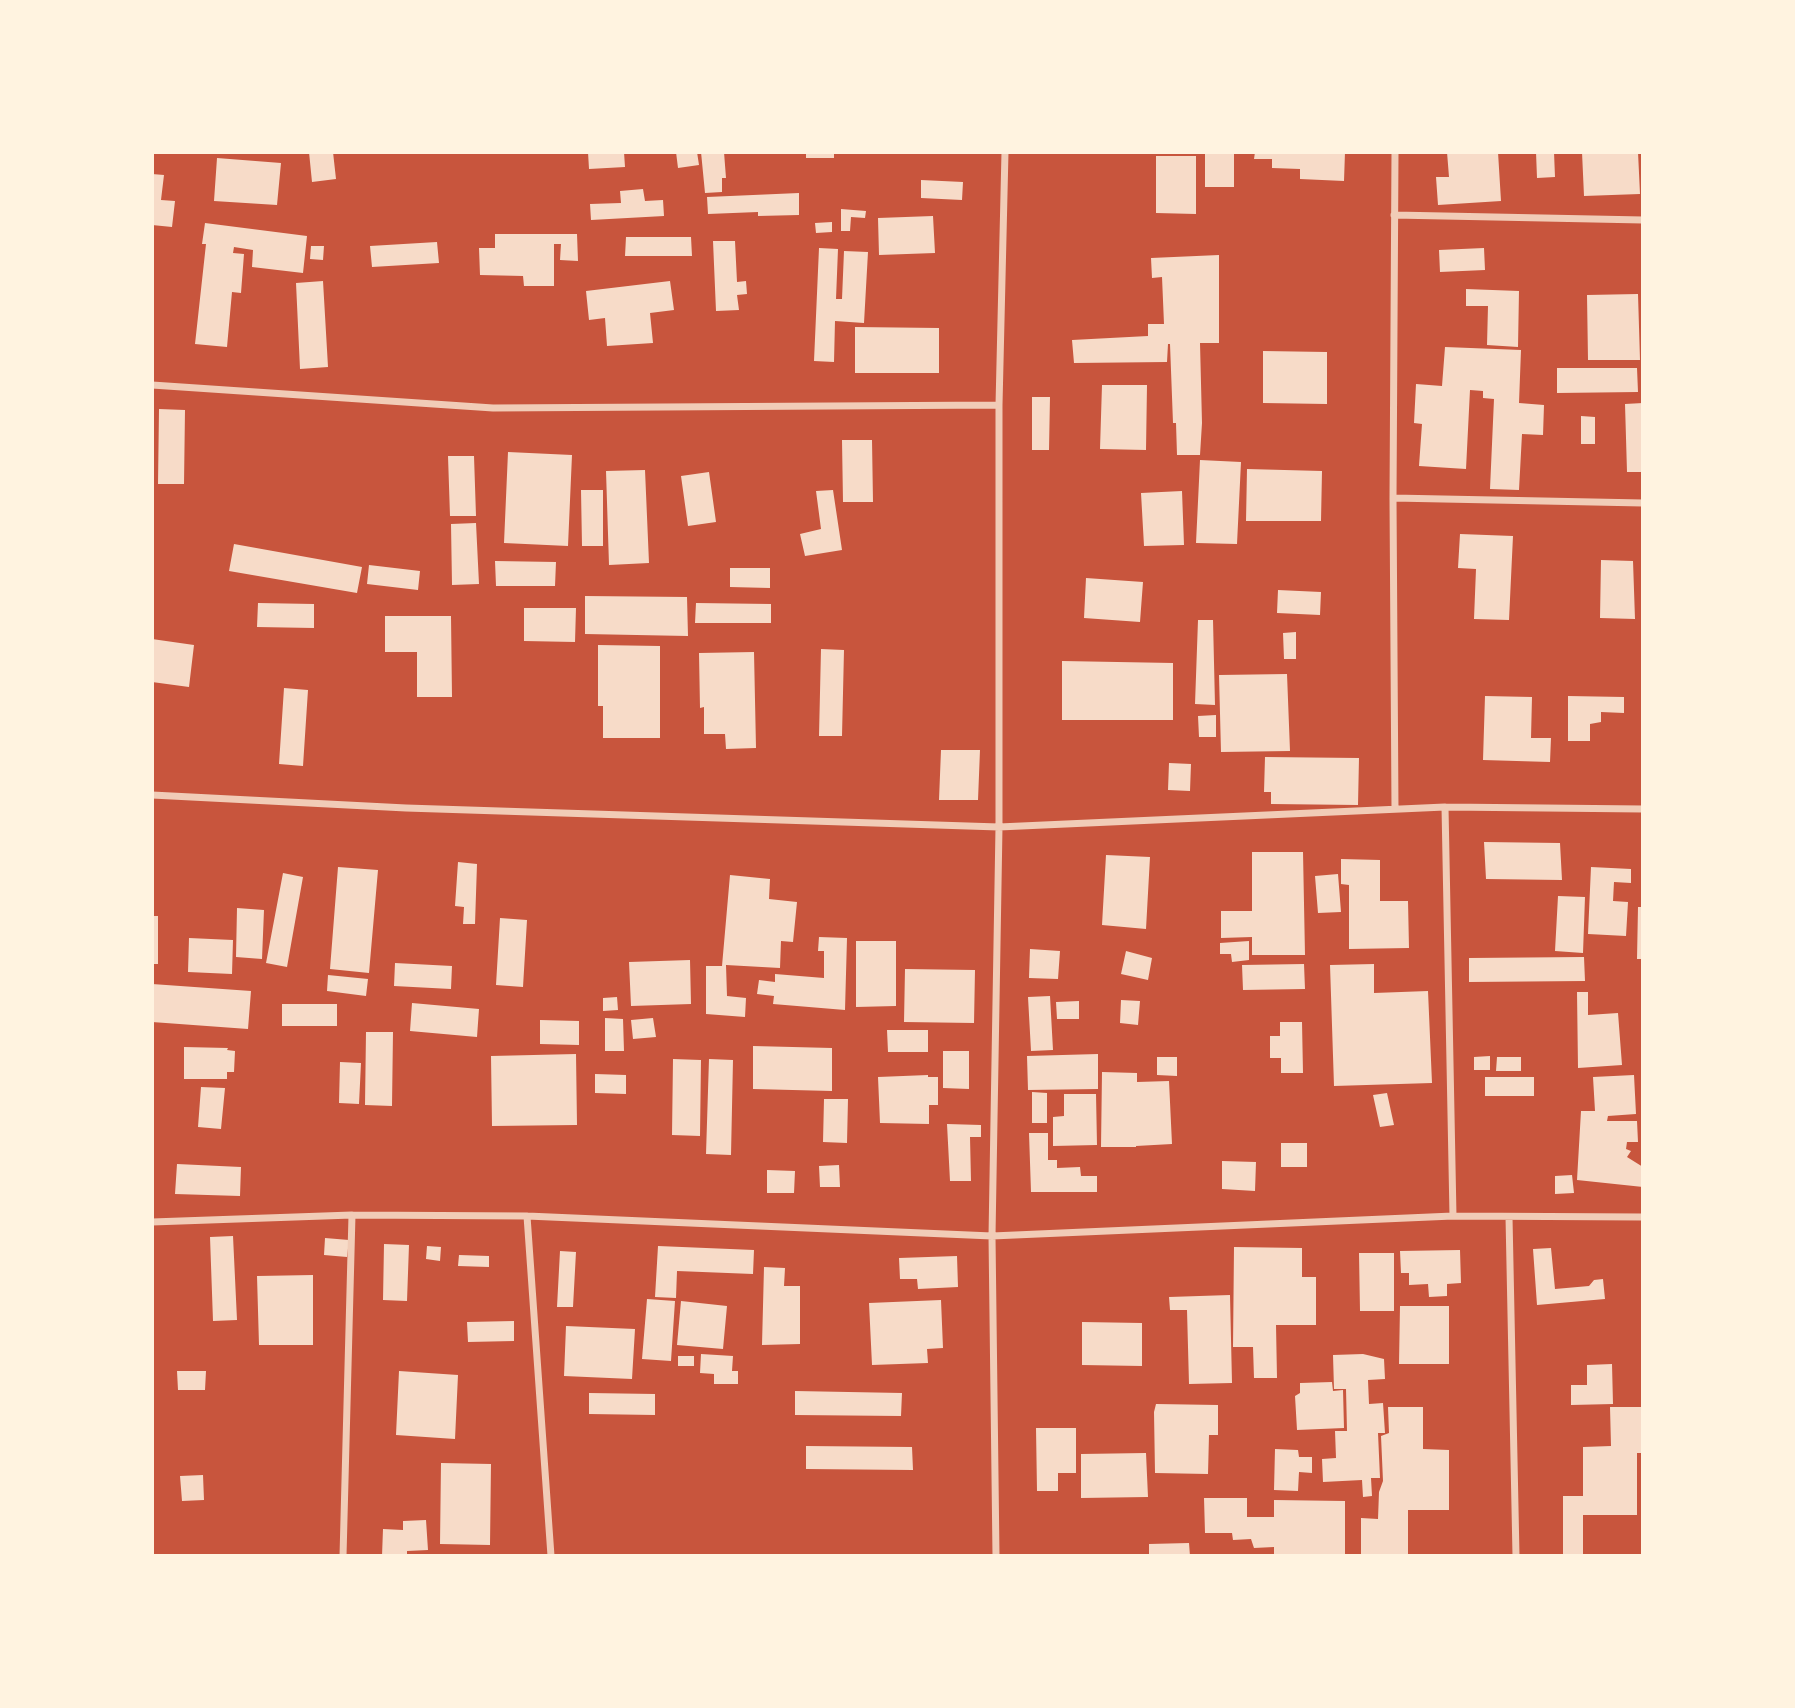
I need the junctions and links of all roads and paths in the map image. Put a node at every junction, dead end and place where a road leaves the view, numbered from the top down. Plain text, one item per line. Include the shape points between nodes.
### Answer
1 (1004, 152) edge
2 (1395, 152) edge
3 (1394, 215) junction
4 (1643, 220) edge
5 (152, 386) edge
6 (999, 405) junction
7 (1393, 498) junction
8 (1643, 503) edge
9 (152, 795) edge
10 (1445, 807) junction
11 (1395, 809) junction
12 (1643, 809) edge
13 (999, 827) junction
14 (352, 1214) junction
15 (527, 1216) junction
16 (1453, 1216) junction
17 (1509, 1217) junction
18 (1643, 1217) edge
19 (152, 1222) edge
20 (992, 1236) junction
21 (343, 1556) edge
22 (551, 1556) edge
23 (996, 1556) edge
24 (1516, 1556) edge

1 - 6 street
2 - 3 street
3 - 4 street
3 - 7 street
5 - 6 street via 493,408
6 - 13 street
7 - 8 street
7 - 11 street
9 - 13 street
10 - 11 street
10 - 12 street
10 - 16 street
11 - 13 street
13 - 20 street
14 - 15 street
14 - 19 street
14 - 21 street
15 - 20 street
15 - 22 street
16 - 17 street
16 - 20 street
17 - 18 street
17 - 24 street
20 - 23 street

